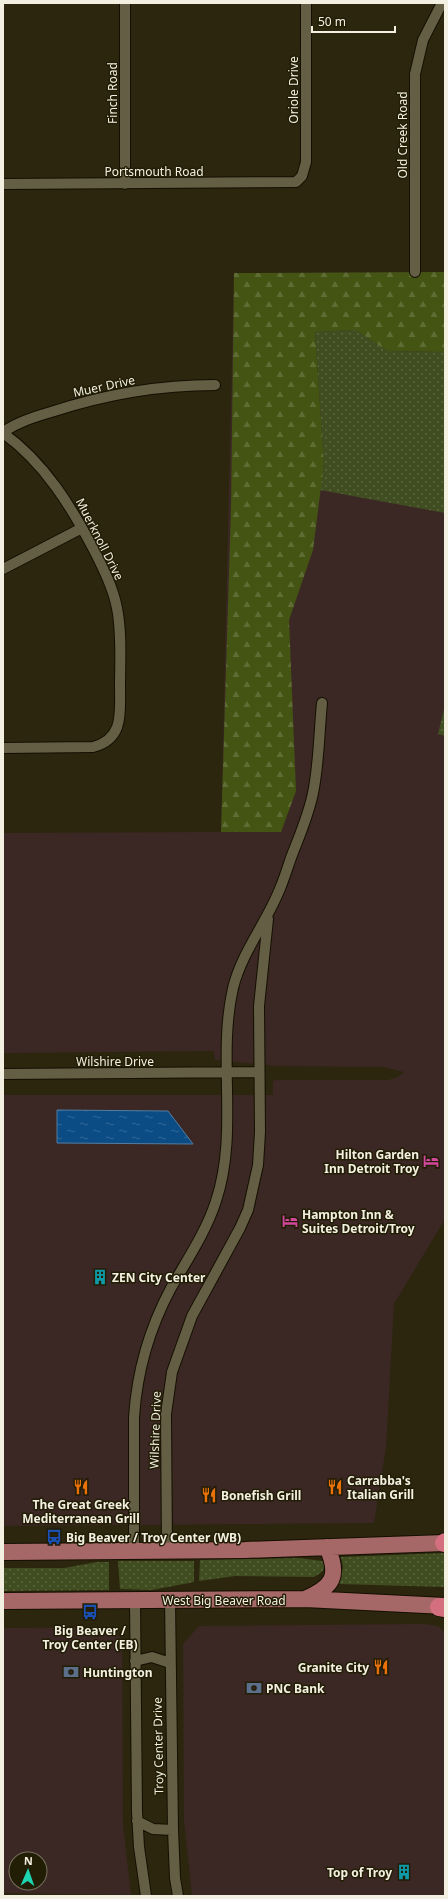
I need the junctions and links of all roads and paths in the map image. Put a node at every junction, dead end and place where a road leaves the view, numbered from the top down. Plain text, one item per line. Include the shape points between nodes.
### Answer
1 (125, 3) edge
2 (306, 3) edge
3 (442, 3) edge
4 (302, 176) joint
5 (3, 184) edge
6 (124, 184) junction
7 (415, 272) dead end
8 (216, 385) dead end
9 (3, 432) edge
10 (82, 528) junction
11 (3, 569) edge
12 (322, 703) dead end
13 (3, 748) edge
14 (268, 916) junction
15 (258, 1072) junction
16 (227, 1073) junction
17 (3, 1074) edge
18 (445, 1542) edge
19 (327, 1547) junction
20 (134, 1551) junction
21 (167, 1551) junction
22 (3, 1552) edge
23 (305, 1599) junction
24 (135, 1600) junction
25 (170, 1600) junction
26 (3, 1601) edge
27 (443, 1607) edge
28 (135, 1661) junction
29 (170, 1663) junction
30 (137, 1822) junction
31 (173, 1830) junction
32 (146, 1896) edge
33 (178, 1896) edge

1 - 6 street, Finch Road
2 - 4 street, Oriole Drive via 306,162
3 - 7 street, Old Creek Road via 423,40 416,74
4 - 6 street, Portsmouth Road via 296,182 290,183
5 - 6 street, Portsmouth Road
8 - 9 street, Muer Drive via 178,386 92,400 26,420
9 - 10 street, Muerknoll Drive via 52,482
10 - 11 street
10 - 13 street, Muerknoll Drive via 106,574 117,608 120,630 119,722 112,736 101,745
12 - 14 street via 313,795 281,887
14 - 15 street via 259,1006
14 - 16 street via 247,951 234,986 227,1023
15 - 16 street, Wilshire Drive
15 - 21 street, Wilshire Drive via 258,1160 248,1210 231,1248 192,1316 172,1372 166,1414
16 - 17 street, Wilshire Drive
16 - 20 street, Wilshire Drive via 227,1146 222,1182 204,1230 160,1311 151,1332 140,1373 134,1418
18 - 19 main road
19 - 21 main road
19 - 23 main road via 333,1561 333,1576 322,1592
20 - 21 main road
20 - 22 main road
23 - 25 main road, West Big Beaver Road
23 - 27 main road, West Big Beaver Road
24 - 25 main road, West Big Beaver Road
24 - 26 main road, West Big Beaver Road
24 - 28 street, Troy Center Drive
25 - 29 street, Troy Center Drive
28 - 29 street via 152,1657
28 - 30 street, Troy Center Drive
29 - 31 street, Troy Center Drive
30 - 31 street via 152,1829
30 - 32 street, Troy Center Drive
31 - 33 street, Troy Center Drive

